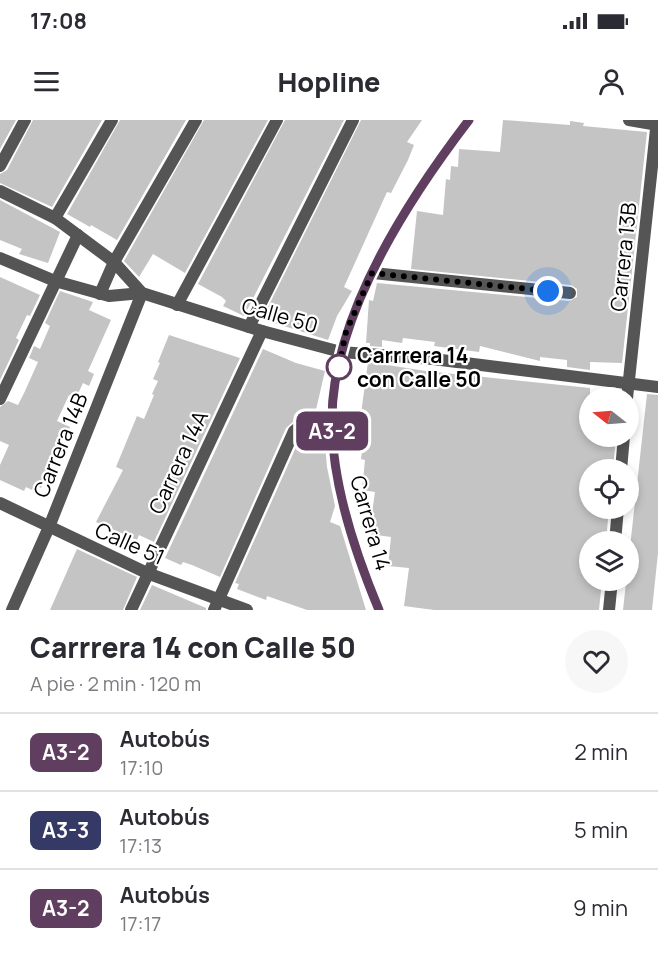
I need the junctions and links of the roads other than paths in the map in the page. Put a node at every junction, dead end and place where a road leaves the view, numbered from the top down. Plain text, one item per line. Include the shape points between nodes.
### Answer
1 (25, 120) edge
2 (112, 120) edge
3 (196, 120) edge
4 (278, 120) edge
5 (353, 120) edge
6 (469, 120) edge
7 (629, 120) edge
8 (657, 123) edge
9 (0, 166) edge
10 (0, 190) edge
11 (55, 218) junction
12 (78, 235) junction
13 (0, 258) edge
14 (114, 262) junction
15 (372, 273) junction
16 (55, 281) junction
17 (142, 293) junction
18 (570, 293) dead end
19 (100, 294) junction
20 (177, 305) junction
21 (249, 327) junction
22 (262, 331) junction
23 (341, 352) junction
24 (628, 382) junction
25 (628, 387) edge
26 (658, 387) edge
27 (0, 399) edge
28 (332, 424) junction
29 (0, 503) edge
30 (49, 527) junction
31 (147, 573) junction
32 (611, 591) edge
33 (216, 606) edge
34 (12, 610) edge
35 (131, 610) edge
36 (247, 610) edge
37 (379, 610) edge
38 (609, 610) edge

1 - 9 street
2 - 11 street
3 - 14 street
4 - 20 street
5 - 21 street
6 - 15 main road, Carrera 14 via 410,205
7 - 8 street
8 - 24 street, Carrera 13B
10 - 11 street, Calle 50
11 - 12 street, Calle 50
12 - 14 street, Calle 50
12 - 16 street
13 - 16 street
14 - 17 street, Calle 50
14 - 19 street
15 - 18 street
15 - 23 main road, Carrera 14
16 - 19 street
16 - 27 street
17 - 19 street
17 - 20 street, Calle 50
17 - 30 street, Carrera 14B
20 - 21 street, Calle 50
21 - 22 street, Calle 50
22 - 23 street, Calle 50
22 - 31 street, Carrera 14A
23 - 24 street, Calle 50
23 - 28 main road, Carrera 14
24 - 25 street, Carrera 13B
24 - 26 street, Calle 50
28 - 33 street via 306,421 297,427
28 - 37 main road, Carrera 14 via 336,469 364,573
29 - 30 street, Calle 51
30 - 31 street, Calle 51
30 - 34 street, Carrera 14B
31 - 33 street, Calle 51
31 - 35 street, Carrera 14A
32 - 38 street
33 - 36 street, Calle 51

